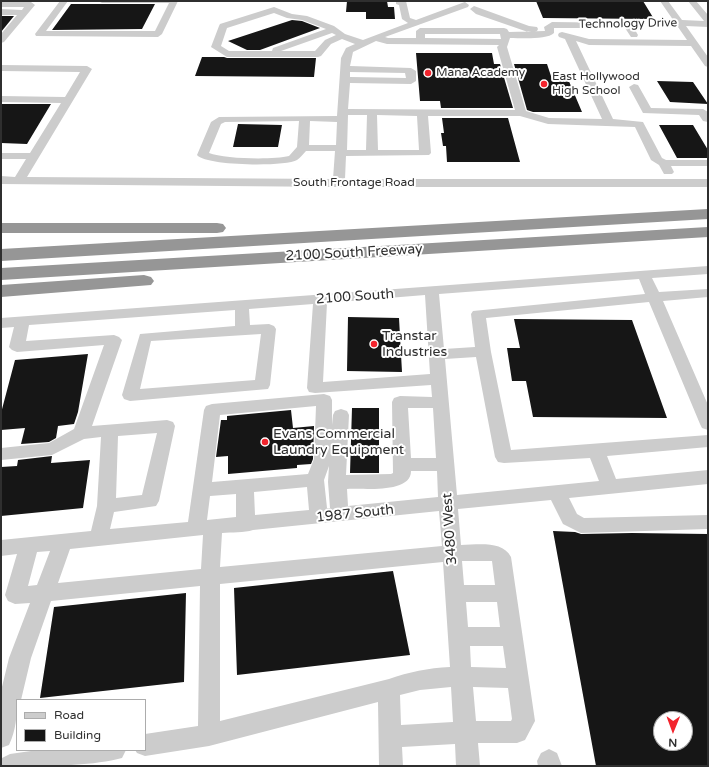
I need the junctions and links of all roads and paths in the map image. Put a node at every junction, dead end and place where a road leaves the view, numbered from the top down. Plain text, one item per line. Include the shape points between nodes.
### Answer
1 (64, 1) edge
2 (102, 1) edge
3 (174, 1) edge
4 (399, 1) edge
5 (453, 1) edge
6 (664, 1) edge
7 (692, 1) edge
8 (1, 4) edge
9 (470, 7) junction
10 (1, 12) edge
11 (24, 12) junction
12 (708, 22) edge
13 (417, 23) junction
14 (680, 23) junction
15 (333, 30) junction
16 (550, 33) junction
17 (634, 35) junction
18 (688, 35) junction
19 (342, 36) junction
20 (569, 37) junction
21 (375, 38) junction
22 (1, 40) edge
23 (504, 41) junction
24 (362, 43) junction
25 (694, 44) junction
26 (708, 46) edge
27 (264, 54) junction
28 (708, 64) edge
29 (1, 68) edge
30 (345, 69) junction
31 (551, 75) dead end
32 (571, 75) dead end
33 (345, 80) junction
34 (634, 87) dead end
35 (1, 99) edge
36 (68, 100) junction
37 (372, 112) junction
38 (422, 112) junction
39 (521, 113) junction
40 (343, 115) junction
41 (305, 118) junction
42 (708, 120) edge
43 (608, 122) junction
44 (639, 124) junction
45 (615, 134) dead end
46 (303, 148) junction
47 (341, 150) junction
48 (372, 153) junction
49 (1, 156) edge
50 (34, 156) junction
51 (664, 163) junction
52 (708, 163) edge
53 (1, 180) edge
54 (19, 180) junction
55 (339, 183) junction
56 (674, 183) junction
57 (708, 183) edge
58 (708, 214) edge
59 (1, 228) edge
60 (390, 232) junction
61 (708, 232) edge
62 (587, 239) junction
63 (1, 255) edge
64 (708, 270) edge
65 (1, 274) edge
66 (644, 275) junction
67 (1, 291) edge
68 (432, 291) junction
69 (705, 294) edge
70 (654, 297) junction
71 (320, 300) junction
72 (242, 305) junction
73 (708, 308) edge
74 (175, 310) junction
75 (119, 314) junction
76 (23, 321) junction
77 (1, 322) edge
78 (243, 330) junction
79 (172, 335) junction
80 (114, 340) junction
81 (483, 352) junction
82 (437, 354) junction
83 (439, 379) junction
84 (440, 402) junction
85 (340, 415) dead end
86 (708, 424) edge
87 (110, 431) junction
88 (81, 433) junction
89 (708, 441) edge
90 (596, 451) junction
91 (1, 454) edge
92 (402, 464) junction
93 (445, 465) junction
94 (708, 478) edge
95 (315, 480) junction
96 (337, 482) junction
97 (245, 487) junction
98 (610, 487) junction
99 (202, 490) junction
100 (557, 493) junction
101 (448, 504) junction
102 (106, 506) junction
103 (340, 515) junction
104 (319, 517) junction
105 (708, 522) edge
106 (246, 525) junction
107 (204, 528) junction
108 (99, 538) junction
109 (63, 542) junction
110 (29, 545) junction
111 (1, 548) edge
112 (452, 553) junction
113 (210, 577) junction
114 (44, 593) junction
115 (455, 593) junction
116 (506, 594) junction
117 (458, 636) junction
118 (512, 637) junction
119 (461, 678) junction
120 (518, 678) junction
121 (389, 688) junction
122 (3, 724) edge
123 (466, 732) junction
124 (209, 735) junction
125 (390, 737) junction
126 (146, 745) edge
127 (108, 751) edge
128 (10, 766) edge
129 (391, 766) edge
130 (468, 766) edge

1 - 3 street via 39,34 158,34
2 - 3 street
4 - 13 street via 403,3 406,19
5 - 9 street, Technology Drive
6 - 14 street
7 - 12 street
8 - 11 street via 30,5
9 - 13 street
9 - 16 street, Technology Drive via 528,29
10 - 11 street
11 - 22 street
12 - 14 street
13 - 21 street
14 - 18 street
15 - 19 street
15 - 27 street
15 - 27 street via 304,18 274,10 222,26 216,47 227,54
16 - 17 street via 548,26 552,25 628,25
16 - 20 street, Technology Drive
16 - 23 street
17 - 18 street, Technology Drive
17 - 20 street, Technology Drive
18 - 25 street
19 - 24 street
19 - 27 street via 328,42 318,54
20 - 25 street, Technology Drive via 589,42
20 - 43 street
21 - 23 street via 421,42
21 - 24 street
23 - 39 street
24 - 30 street via 347,53
25 - 26 street, Technology Drive
25 - 28 street
29 - 36 street via 87,69
30 - 33 street
30 - 33 street via 411,71 411,81
31 - 32 path
33 - 40 street
34 - 42 street via 647,111 703,112
35 - 36 street
36 - 50 street
37 - 38 street
37 - 40 street
37 - 48 street
38 - 39 street
38 - 48 street via 425,153
39 - 43 street via 548,121
40 - 41 street
40 - 47 street
41 - 46 street
41 - 46 street via 223,119 216,122 203,155 220,159 285,160 293,158
42 - 44 street
43 - 44 street
43 - 45 street
44 - 51 street via 657,160
46 - 47 street
47 - 48 street
47 - 55 street
49 - 50 street
50 - 54 street
51 - 52 street
51 - 56 street
53 - 54 street, South Frontage Road
54 - 55 street, South Frontage Road
55 - 56 street, South Frontage Road
56 - 57 street, South Frontage Road
58 - 60 highway, 2100 South Freeway
59 - 60 highway via 313,226
60 - 63 highway, 2100 South Freeway
61 - 62 highway, 2100 South Freeway
62 - 65 highway, 2100 South Freeway
62 - 67 highway via 333,258 151,280
64 - 66 street, 2100 South
66 - 68 street, 2100 South
66 - 70 street
68 - 71 street, 2100 South
68 - 82 street, 3480 West
69 - 70 street
69 - 73 street
70 - 81 street via 478,314
70 - 86 street
71 - 72 street, 2100 South
71 - 83 street via 315,388
72 - 74 street, 2100 South
72 - 78 street
74 - 75 street, 2100 South
74 - 79 street
75 - 76 street, 2100 South
75 - 80 street via 119,326
76 - 77 street, 2100 South
76 - 80 street via 17,347
78 - 79 street
78 - 79 street via 269,329 262,385 130,395 145,336
80 - 88 street
81 - 82 street
81 - 90 street via 504,457
82 - 83 street, 3480 West
83 - 84 street, 3480 West
84 - 92 street via 400,402
84 - 93 street, 3480 West
85 - 96 street
87 - 88 street
87 - 102 street
87 - 102 street via 167,426 150,501
88 - 91 street via 52,449
89 - 90 street
90 - 98 street
92 - 93 street
92 - 96 street via 402,476 394,481
93 - 101 street, 3480 West
94 - 98 street, 1987 South
95 - 97 street
95 - 99 street via 323,459 324,400 212,410
95 - 104 street
96 - 103 street
97 - 99 street
97 - 106 street
98 - 100 street, 1987 South
99 - 107 street
100 - 101 street, 1987 South
100 - 105 street via 570,519 581,526
101 - 103 street, 1987 South
101 - 112 street, 3480 West
102 - 108 street
103 - 104 street, 1987 South
104 - 106 street, 1987 South
106 - 107 street, 1987 South
107 - 108 street, 1987 South
107 - 113 street
108 - 109 street, 1987 South
109 - 110 street, 1987 South
109 - 114 street
110 - 111 street, 1987 South
110 - 114 street via 15,595
112 - 113 street
112 - 115 street, 3480 West
112 - 116 street via 495,553 501,557
113 - 114 street
113 - 124 street
114 - 122 street via 20,658
115 - 116 street
115 - 117 street, 3480 West
116 - 118 street
117 - 118 street
117 - 119 street, 3480 West
118 - 120 street
119 - 120 street
119 - 121 street via 425,678
119 - 123 street, 3480 West
120 - 123 street via 524,721 517,732
121 - 124 street
121 - 125 street
123 - 125 street
123 - 130 street, 3480 West
124 - 126 street
125 - 129 street
127 - 128 street

